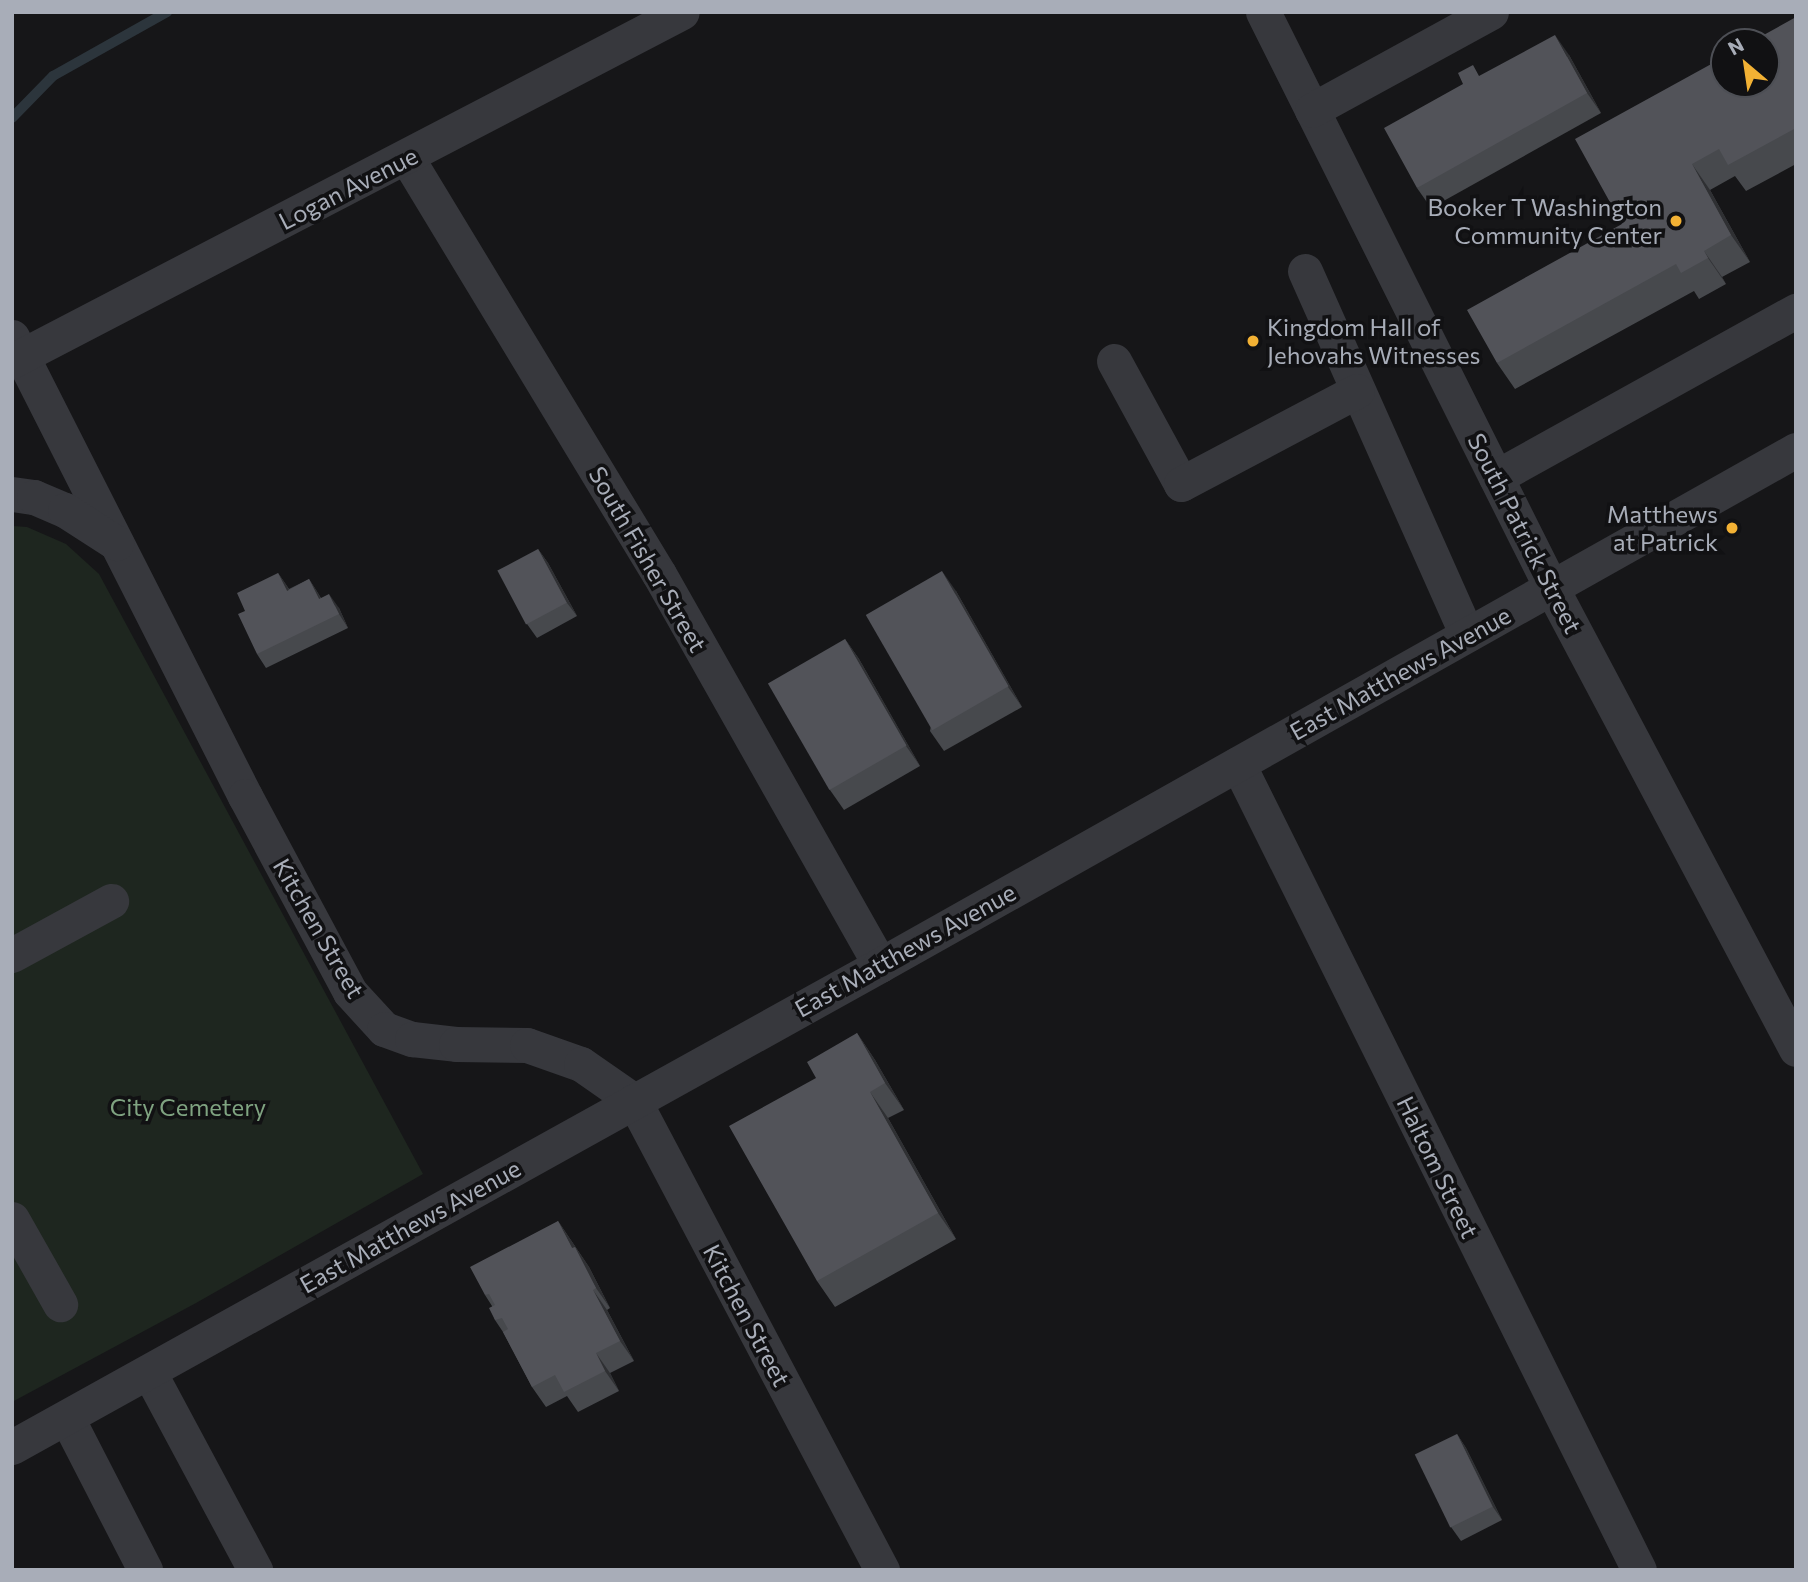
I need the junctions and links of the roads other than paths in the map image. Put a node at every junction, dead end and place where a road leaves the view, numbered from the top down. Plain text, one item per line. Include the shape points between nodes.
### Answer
1 (682, 12) edge
2 (1262, 12) edge
3 (1491, 12) edge
4 (1312, 110) junction
5 (407, 158) junction
6 (1305, 271) dead end
7 (1796, 311) edge
8 (16, 352) edge
9 (1114, 361) dead end
10 (1357, 391) junction
11 (1796, 450) edge
12 (1496, 477) junction
13 (12, 494) edge
14 (116, 543) junction
15 (1551, 587) junction
16 (1467, 635) junction
17 (1238, 764) junction
18 (111, 901) dead end
19 (12, 955) edge
20 (880, 965) junction
21 (1796, 1049) edge
22 (634, 1101) junction
23 (12, 1219) edge
24 (60, 1304) dead end
25 (149, 1372) junction
26 (67, 1418) junction
27 (12, 1447) edge
28 (145, 1570) edge
29 (255, 1570) edge
30 (882, 1570) edge
31 (1639, 1570) edge

1 - 5 street, Logan Avenue
2 - 4 street, South Patrick Street
3 - 4 street
4 - 12 street, South Patrick Street
5 - 8 street, Logan Avenue
5 - 20 street, South Fisher Street via 659,574
6 - 10 street
7 - 12 street
8 - 14 street, Kitchen Street
9 - 10 street via 1181,484
10 - 16 street
11 - 15 street, East Matthews Avenue
12 - 15 street, South Patrick Street
13 - 14 street via 65,510
14 - 22 street, Kitchen Street via 350,992 384,1028 412,1039 527,1045 581,1064
15 - 16 street, East Matthews Avenue
15 - 21 street, South Patrick Street
16 - 17 street, East Matthews Avenue
17 - 20 street, East Matthews Avenue
17 - 31 street, Haltom Street
18 - 19 street
20 - 22 street, East Matthews Avenue
22 - 25 street, East Matthews Avenue
22 - 30 street, Kitchen Street
23 - 24 street
25 - 26 street, East Matthews Avenue
25 - 29 street
26 - 27 street, East Matthews Avenue
26 - 28 street

